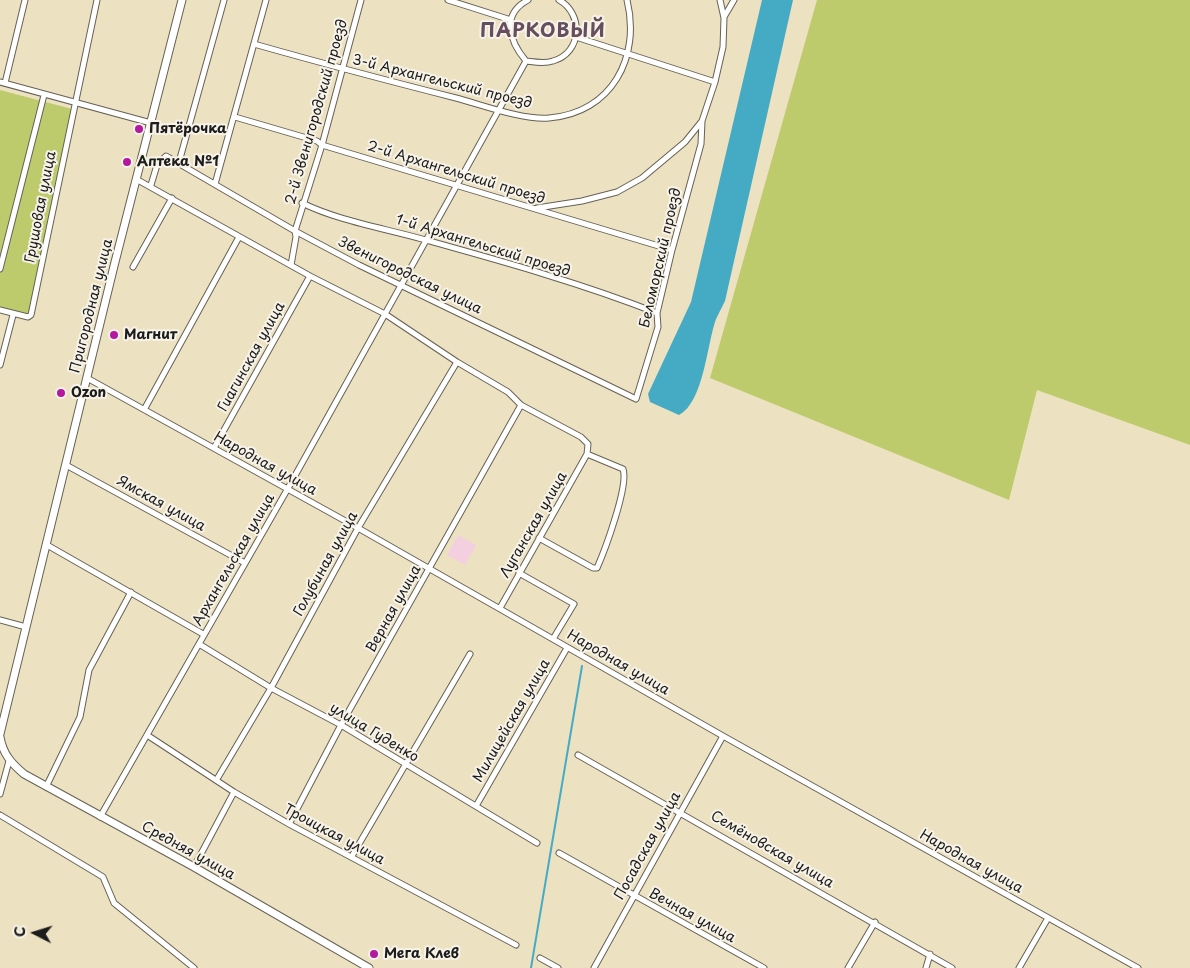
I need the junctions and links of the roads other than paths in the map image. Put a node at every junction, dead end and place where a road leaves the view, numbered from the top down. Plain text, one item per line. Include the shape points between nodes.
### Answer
1 (25, 0) edge
2 (97, 0) edge
3 (182, 0) edge
4 (224, 0) edge
5 (266, 0) edge
6 (360, 0) edge
7 (448, 0) edge
8 (528, 0) edge
9 (559, 0) edge
10 (627, 0) edge
11 (720, 0) edge
12 (734, 0) edge
13 (724, 18) junction
14 (511, 20) junction
15 (576, 37) junction
16 (254, 44) junction
17 (629, 54) junction
18 (526, 61) junction
19 (342, 69) junction
20 (715, 82) junction
21 (2, 83) edge
22 (44, 95) junction
23 (74, 103) junction
24 (499, 109) junction
25 (235, 117) junction
26 (702, 121) junction
27 (151, 122) junction
28 (322, 145) junction
29 (179, 162) junction
30 (136, 179) junction
31 (215, 184) junction
32 (456, 184) junction
33 (151, 185) junction
34 (172, 198) junction
35 (302, 202) junction
36 (534, 208) junction
37 (295, 231) junction
38 (238, 237) junction
39 (425, 240) junction
40 (672, 250) junction
41 (290, 265) junction
42 (133, 266) dead end
43 (0, 269) edge
44 (310, 276) junction
45 (402, 284) junction
46 (0, 310) edge
47 (658, 313) junction
48 (385, 314) junction
49 (12, 315) junction
50 (457, 362) junction
51 (0, 365) edge
52 (87, 378) junction
53 (636, 399) joint
54 (521, 405) junction
55 (144, 408) junction
56 (214, 448) junction
57 (588, 454) junction
58 (66, 465) junction
59 (287, 490) junction
60 (358, 528) junction
61 (539, 538) junction
62 (47, 545) junction
63 (245, 563) junction
64 (430, 569) junction
65 (519, 572) junction
66 (131, 592) junction
67 (500, 608) junction
68 (0, 620) edge
69 (26, 627) junction
70 (203, 634) junction
71 (553, 639) junction
72 (199, 644) junction
73 (567, 648) junction
74 (470, 654) dead end
75 (271, 688) junction
76 (342, 726) junction
77 (147, 735) junction
78 (0, 736) edge
79 (723, 736) junction
80 (2, 749) joint
81 (578, 755) dead end
82 (9, 761) junction
83 (406, 765) junction
84 (217, 780) junction
85 (46, 787) junction
86 (234, 792) junction
87 (0, 794) edge
88 (476, 806) junction
89 (681, 812) junction
90 (0, 815) edge
91 (100, 816) junction
92 (289, 824) junction
93 (537, 843) dead end
94 (558, 853) dead end
95 (352, 856) junction
96 (194, 868) junction
97 (633, 896) junction
98 (1048, 918) junction
99 (875, 922) junction
100 (516, 946) dead end
101 (930, 954) junction
102 (540, 958) dead end
103 (194, 968) edge
104 (369, 968) edge
105 (558, 968) edge
106 (594, 968) edge
107 (764, 968) edge
108 (848, 968) edge
109 (926, 968) edge
110 (952, 968) edge
111 (1019, 968) edge
112 (1138, 968) edge

1 - 21 street
2 - 23 street, Грушовая улица
3 - 27 street, Пригородная улица
4 - 29 street
5 - 16 street
6 - 19 street, 2-й Звенигородский проезд
7 - 14 street
8 - 14 street via 516,10
9 - 15 street via 572,13
10 - 17 street via 631,17
11 - 13 street, Беломорский проезд
12 - 13 street, Беломорский проезд
13 - 20 street, Беломорский проезд via 723,46
14 - 18 street via 511,37
15 - 17 street
15 - 18 street via 561,58 544,63
16 - 19 street, 3-й Архангельский проезд
16 - 25 street
17 - 20 street
17 - 24 street, 3-й Архангельский проезд via 625,67 611,87 600,98 571,115 547,118
18 - 24 street
19 - 24 street, 3-й Архангельский проезд
19 - 28 street, 2-й Звенигородский проезд
20 - 26 street, Беломорский проезд
21 - 22 street
22 - 23 street
22 - 43 street
23 - 27 street
23 - 49 street, Грушовая улица via 31,315
24 - 32 street
25 - 28 street, 2-й Архангельский проезд
25 - 31 street
26 - 36 street, Беломорский проезд via 686,142 642,178 617,192 582,202
26 - 40 street, Беломорский проезд via 701,144
27 - 30 street, Пригородная улица
28 - 32 street, 2-й Архангельский проезд
28 - 35 street, 2-й Звенигородский проезд
29 - 31 street, Звенигородская улица
29 - 33 street via 166,156 157,165
30 - 33 street
30 - 52 street, Пригородная улица
31 - 37 street, Звенигородская улица
32 - 36 street, 2-й Архангельский проезд
32 - 39 street
33 - 34 street
34 - 38 street
34 - 42 street
35 - 37 street, 2-й Звенигородский проезд
35 - 39 street, 1-й Архангельский проезд via 337,216
36 - 40 street, 2-й Архангельский проезд
37 - 41 street, 2-й Звенигородский проезд
37 - 45 street, Звенигородская улица
38 - 41 street
38 - 55 street
39 - 45 street
39 - 47 street, 1-й Архангельский проезд
40 - 47 street, Беломорский проезд
41 - 44 street
44 - 48 street
44 - 56 street, Гиагинская улица
45 - 48 street, Архангельская улица
45 - 53 street, Звенигородская улица
46 - 49 street
47 - 53 street, Беломорский проезд via 658,327
48 - 50 street
48 - 59 street, Архангельская улица
49 - 51 street
50 - 54 street via 508,392
50 - 60 street, Голубиная улица
52 - 55 street, Народная улица
52 - 58 street, Пригородная улица
54 - 57 street via 581,437 588,444
54 - 64 street, Верная улица
55 - 56 street, Народная улица
56 - 59 street, Народная улица
57 - 61 street, Луганская улица
57 - 61 street via 623,469 626,476 597,568
58 - 62 street, Пригородная улица
58 - 63 street, Ямская улица
59 - 60 street, Народная улица
59 - 63 street, Архангельская улица
60 - 64 street, Народная улица
60 - 75 street, Голубиная улица
61 - 65 street, Луганская улица
62 - 66 street
62 - 69 street, Пригородная улица
63 - 70 street, Архангельская улица
64 - 67 street, Народная улица
64 - 76 street, Верная улица
65 - 67 street, Луганская улица
65 - 71 street via 573,601 574,607
66 - 70 street
66 - 85 street via 89,670 80,717
67 - 71 street, Народная улица
68 - 69 street
69 - 78 street, Пригородная улица
70 - 72 street, Архангельская улица
71 - 73 street, Народная улица
72 - 75 street, улица Гуденко
72 - 77 street, Архангельская улица
73 - 79 street, Народная улица
73 - 88 street, Милицейская улица
74 - 83 street
75 - 76 street, улица Гуденко
75 - 84 street, Голубиная улица
76 - 83 street, улица Гуденко
76 - 92 street, Верная улица
77 - 84 street, Троицкая улица
77 - 91 street, Архангельская улица
78 - 80 street, Пригородная улица
79 - 89 street, Посадская улица
79 - 98 street, Народная улица
80 - 82 street, Средняя улица
81 - 89 street, Семёновская улица
82 - 85 street, Средняя улица
82 - 87 street
83 - 88 street, улица Гуденко
83 - 95 street
84 - 86 street, Троицкая улица
85 - 91 street, Средняя улица
86 - 92 street, Троицкая улица
86 - 96 street
88 - 93 street, улица Гуденко
89 - 97 street, Посадская улица
89 - 99 street, Семёновская улица
90 - 103 street via 103,877 114,904
91 - 96 street, Средняя улица
92 - 95 street, Троицкая улица
94 - 97 street, Вечная улица
95 - 100 street, Троицкая улица
96 - 104 street, Средняя улица
97 - 106 street, Посадская улица
97 - 107 street, Вечная улица
98 - 111 street
98 - 112 street, Народная улица
99 - 101 street, Семёновская улица
99 - 108 street
101 - 109 street
101 - 110 street, Семёновская улица
102 - 105 street

